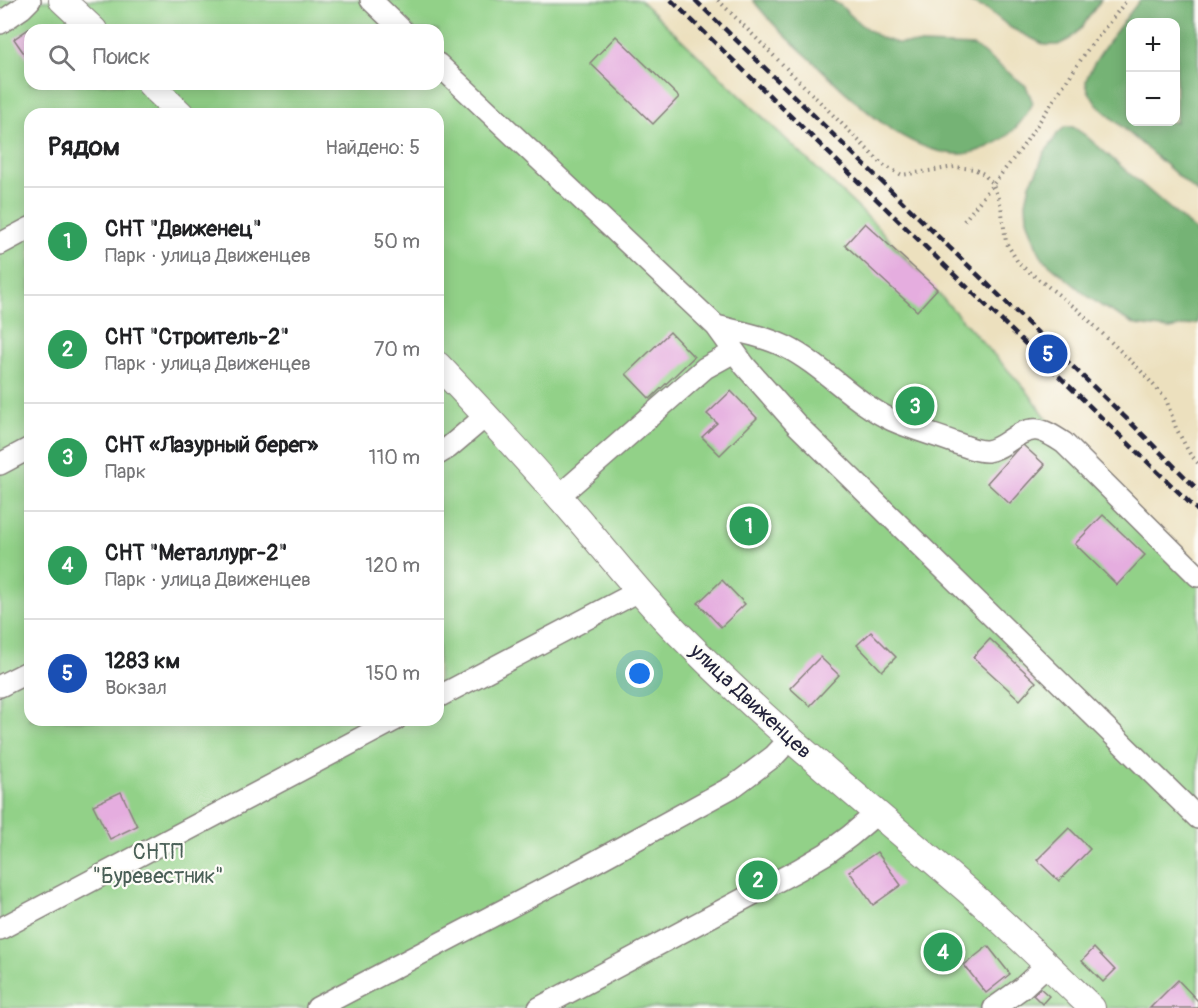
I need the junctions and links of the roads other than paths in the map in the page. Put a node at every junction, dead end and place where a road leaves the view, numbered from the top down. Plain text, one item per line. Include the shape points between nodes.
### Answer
1 (30, 0) edge
2 (62, 0) edge
3 (371, 0) edge
4 (0, 22) edge
5 (88, 24) edge
6 (396, 24) edge
7 (444, 70) edge
8 (156, 90) edge
9 (175, 108) edge
10 (24, 231) edge
11 (0, 244) edge
12 (716, 326) junction
13 (734, 352) junction
14 (444, 371) edge
15 (487, 415) junction
16 (444, 450) edge
17 (24, 451) edge
18 (0, 464) edge
19 (559, 496) junction
20 (1198, 576) edge
21 (639, 591) junction
22 (24, 674) edge
23 (0, 686) edge
24 (444, 694) edge
25 (384, 726) edge
26 (790, 739) junction
27 (877, 813) junction
28 (1198, 818) edge
29 (0, 929) edge
30 (1047, 965) junction
31 (317, 1008) edge
32 (539, 1008) edge
33 (994, 1008) edge
34 (1092, 1008) edge

1 - 4 street
2 - 5 street
3 - 6 street
7 - 12 street
8 - 9 street
10 - 11 street
12 - 13 street
12 - 20 street via 786,347 892,420 985,452 1021,432 1047,431 1064,443
13 - 19 street via 705,368
13 - 28 street via 798,426
14 - 15 street, улица Движенцев
15 - 16 street
15 - 19 street, улица Движенцев
17 - 18 street
19 - 21 street, улица Движенцев
21 - 24 street
21 - 26 street, улица Движенцев via 686,642
22 - 23 street
25 - 29 street
26 - 27 street, улица Движенцев
26 - 31 street via 734,786
27 - 30 street, улица Движенцев
27 - 32 street via 850,837 798,870
30 - 33 street
30 - 34 street, улица Движенцев

